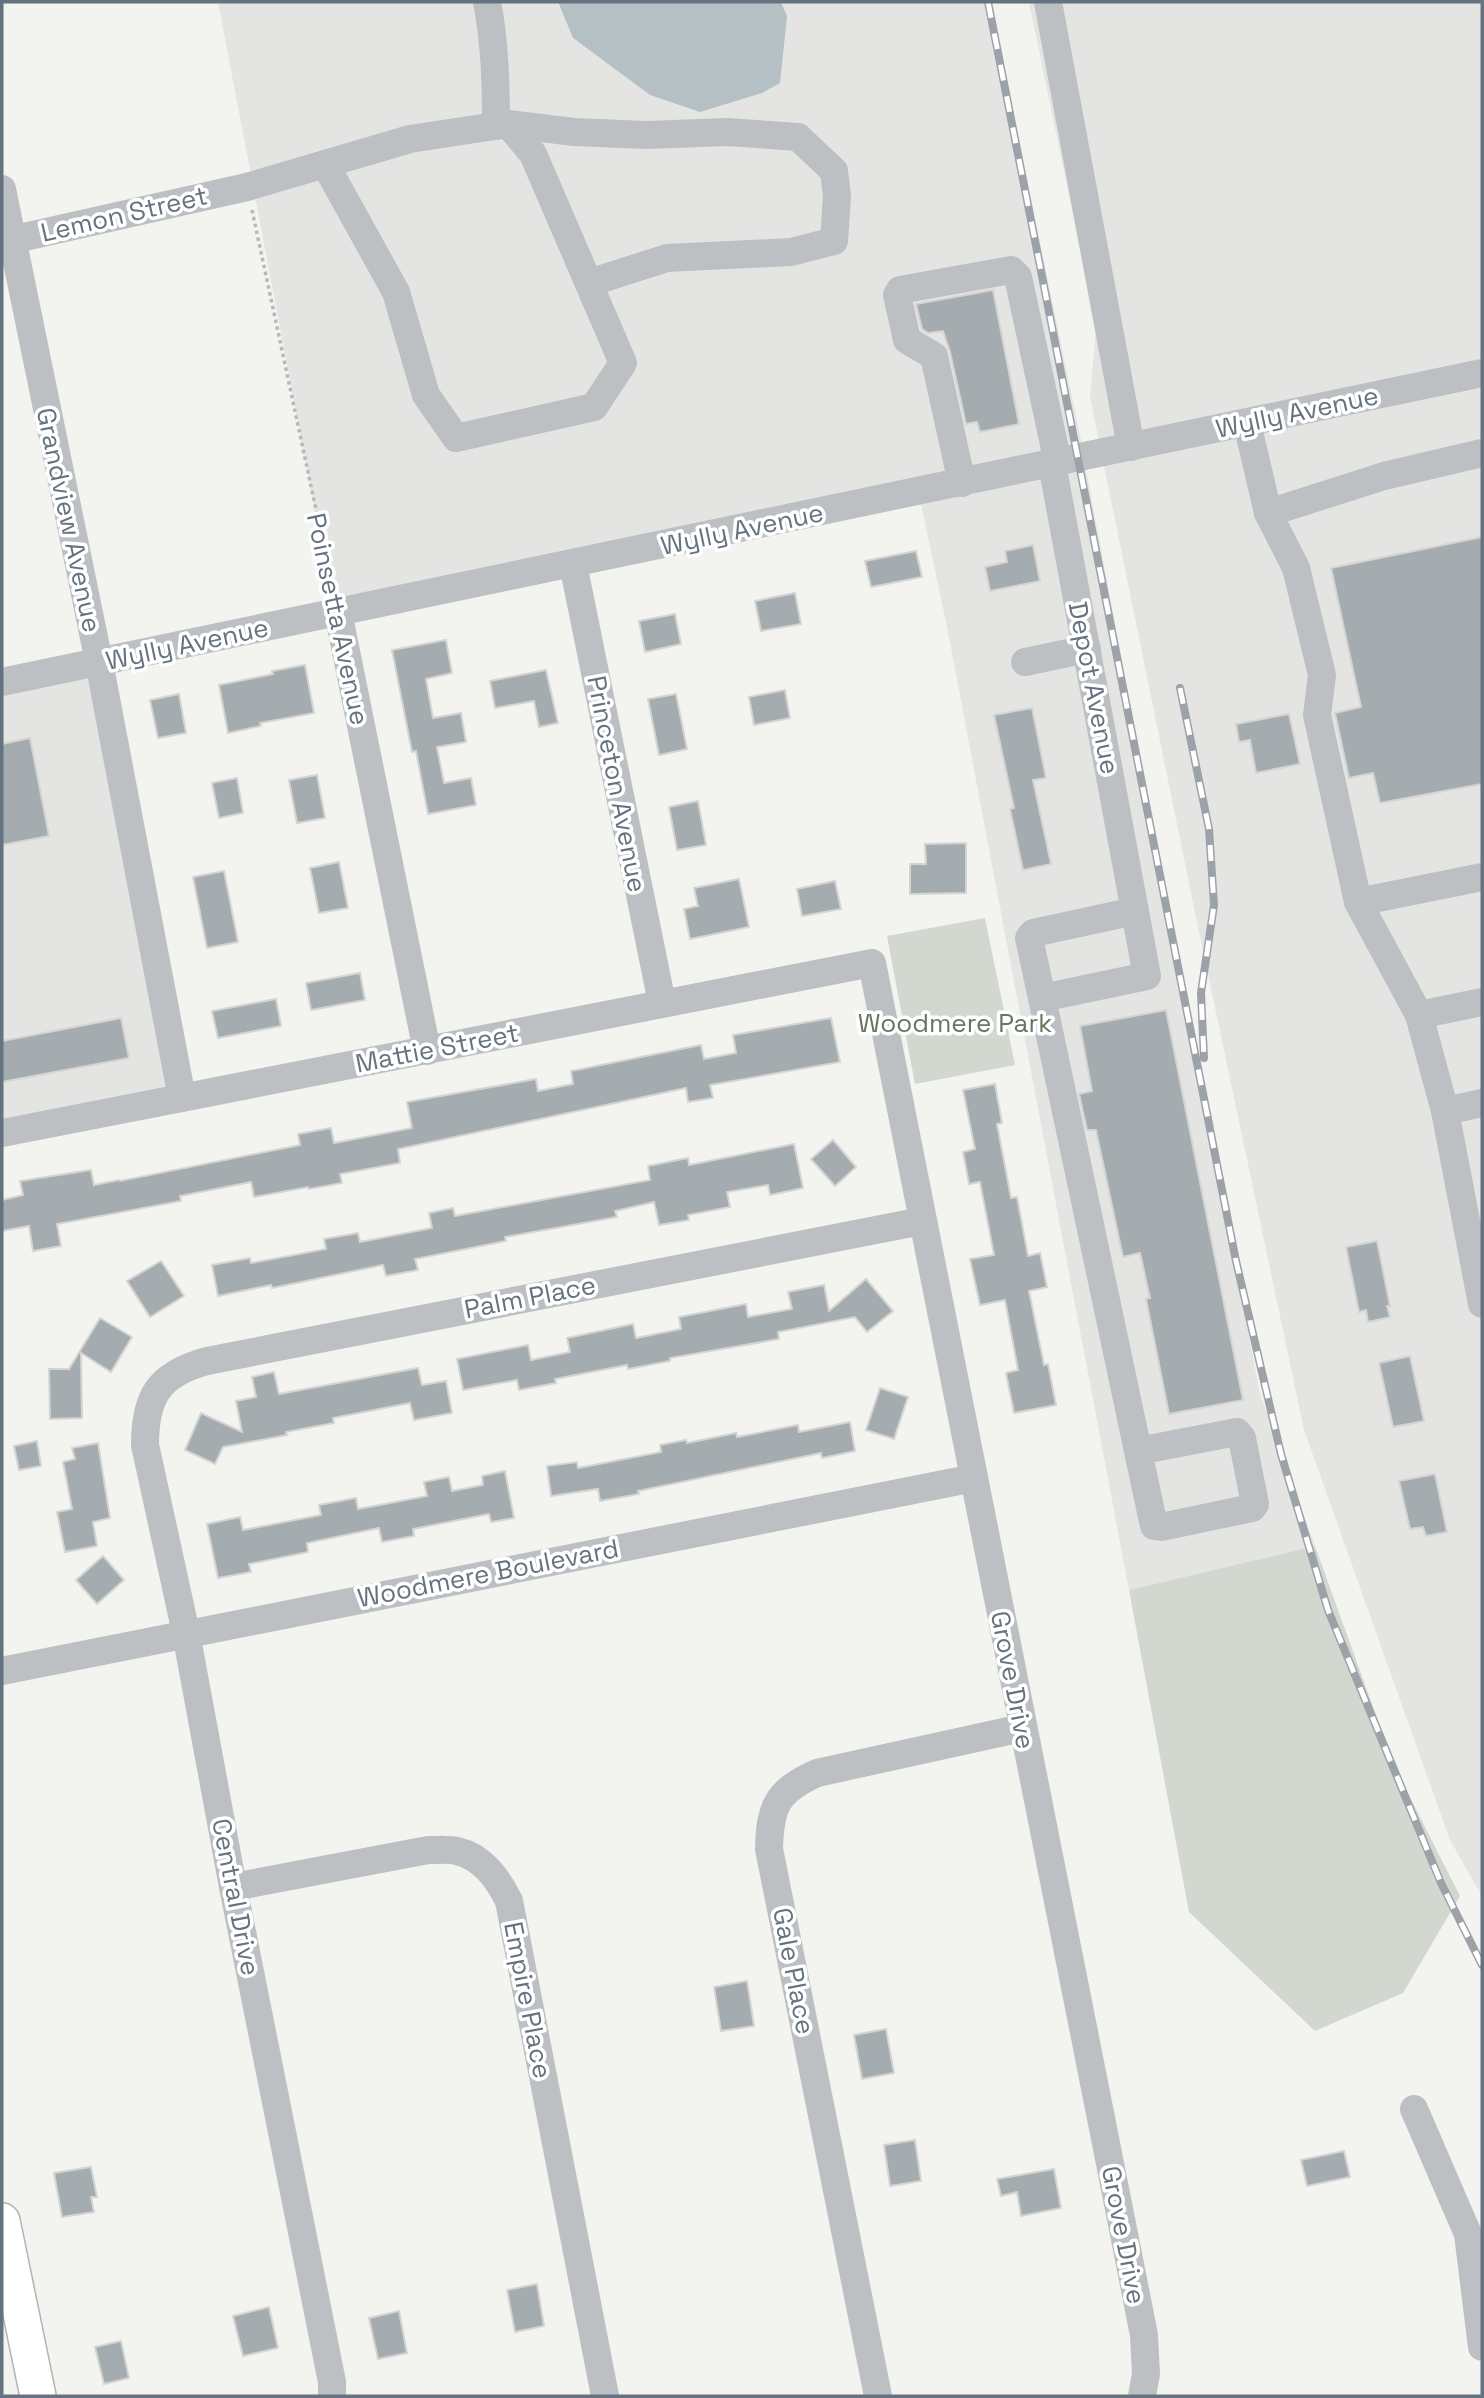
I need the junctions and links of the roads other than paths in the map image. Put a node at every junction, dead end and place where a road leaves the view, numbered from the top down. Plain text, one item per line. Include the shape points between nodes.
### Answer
1 (487, 2) edge
2 (1048, 2) edge
3 (502, 125) junction
4 (325, 164) junction
5 (2, 189) edge
6 (7, 241) edge
7 (589, 283) junction
8 (1482, 373) edge
9 (1247, 423) junction
10 (1131, 447) junction
11 (1482, 453) edge
12 (1055, 463) junction
13 (962, 483) junction
14 (1268, 513) junction
15 (573, 564) junction
16 (338, 612) junction
17 (1087, 649) junction
18 (99, 662) junction
19 (1026, 662) dead end
20 (2, 682) edge
21 (1482, 877) edge
22 (1358, 902) junction
23 (1135, 911) junction
24 (872, 963) joint
25 (1042, 998) junction
26 (1482, 1002) edge
27 (662, 1003) junction
28 (1419, 1015) junction
29 (427, 1051) junction
30 (182, 1098) junction
31 (1482, 1103) edge
32 (1445, 1111) junction
33 (2, 1133) edge
34 (922, 1220) junction
35 (1482, 1304) edge
36 (151, 1398) joint
37 (1138, 1451) junction
38 (974, 1478) junction
39 (186, 1633) junction
40 (2, 1671) edge
41 (1022, 1728) junction
42 (233, 1887) junction
43 (1414, 2109) dead end
44 (2, 2221) edge
45 (1482, 2347) edge
46 (38, 2396) edge
47 (332, 2396) edge
48 (605, 2396) edge
49 (878, 2396) edge
50 (1142, 2396) edge

1 - 3 street
2 - 10 street
3 - 4 street, Lemon Street via 410,139
3 - 7 street via 533,154
3 - 7 street, Lemon Street via 622,134 728,132 798,137 834,171 834,241 791,252 667,258
4 - 6 street, Lemon Street via 247,187
4 - 7 street via 396,292 426,395 456,438 594,407 623,363
5 - 6 street, Grandview Avenue
6 - 18 street, Grandview Avenue
8 - 9 street, Wylly Avenue
9 - 10 street, Wylly Avenue
9 - 14 street
10 - 12 street, Wylly Avenue
11 - 14 street
12 - 13 street, Wylly Avenue
12 - 13 street, Depot Avenue via 1018,277 1010,270 900,290 897,295 907,341 934,356
12 - 17 street, Depot Avenue
13 - 15 street, Wylly Avenue
14 - 22 street via 1296,568 1322,675 1317,715
15 - 16 street, Wylly Avenue
15 - 27 street, Princeton Avenue
16 - 18 street, Wylly Avenue
16 - 29 street, Poinsetta Avenue
17 - 19 street
17 - 23 street, Depot Avenue
18 - 20 street, Wylly Avenue
18 - 30 street, Grandview Avenue
21 - 22 street
22 - 28 street
23 - 25 street via 1033,933 1030,938
23 - 25 street, Depot Avenue via 1145,978
24 - 27 street, Mattie Street
24 - 34 street, Grove Drive
25 - 37 street
26 - 28 street
27 - 29 street, Mattie Street
28 - 32 street
29 - 30 street, Mattie Street
30 - 33 street, Mattie Street
31 - 32 street
32 - 35 street
34 - 36 street, Palm Place via 207,1361 185,1367 165,1380
34 - 38 street, Grove Drive
36 - 39 street, Central Drive via 145,1445
37 - 37 street via 1154,1526 1255,1504 1237,1432
38 - 39 street, Woodmere Boulevard
38 - 41 street, Grove Drive
39 - 40 street, Woodmere Boulevard
39 - 42 street, Central Drive
41 - 49 street, Gale Place via 817,1773 795,1783 782,1797 770,1824 769,1849
41 - 50 street, Grove Drive via 1144,2335
42 - 47 street, Central Drive
42 - 48 street, Empire Place via 428,1850 457,1851 498,1878 509,1901
43 - 45 street via 1468,2234
44 - 46 main road

